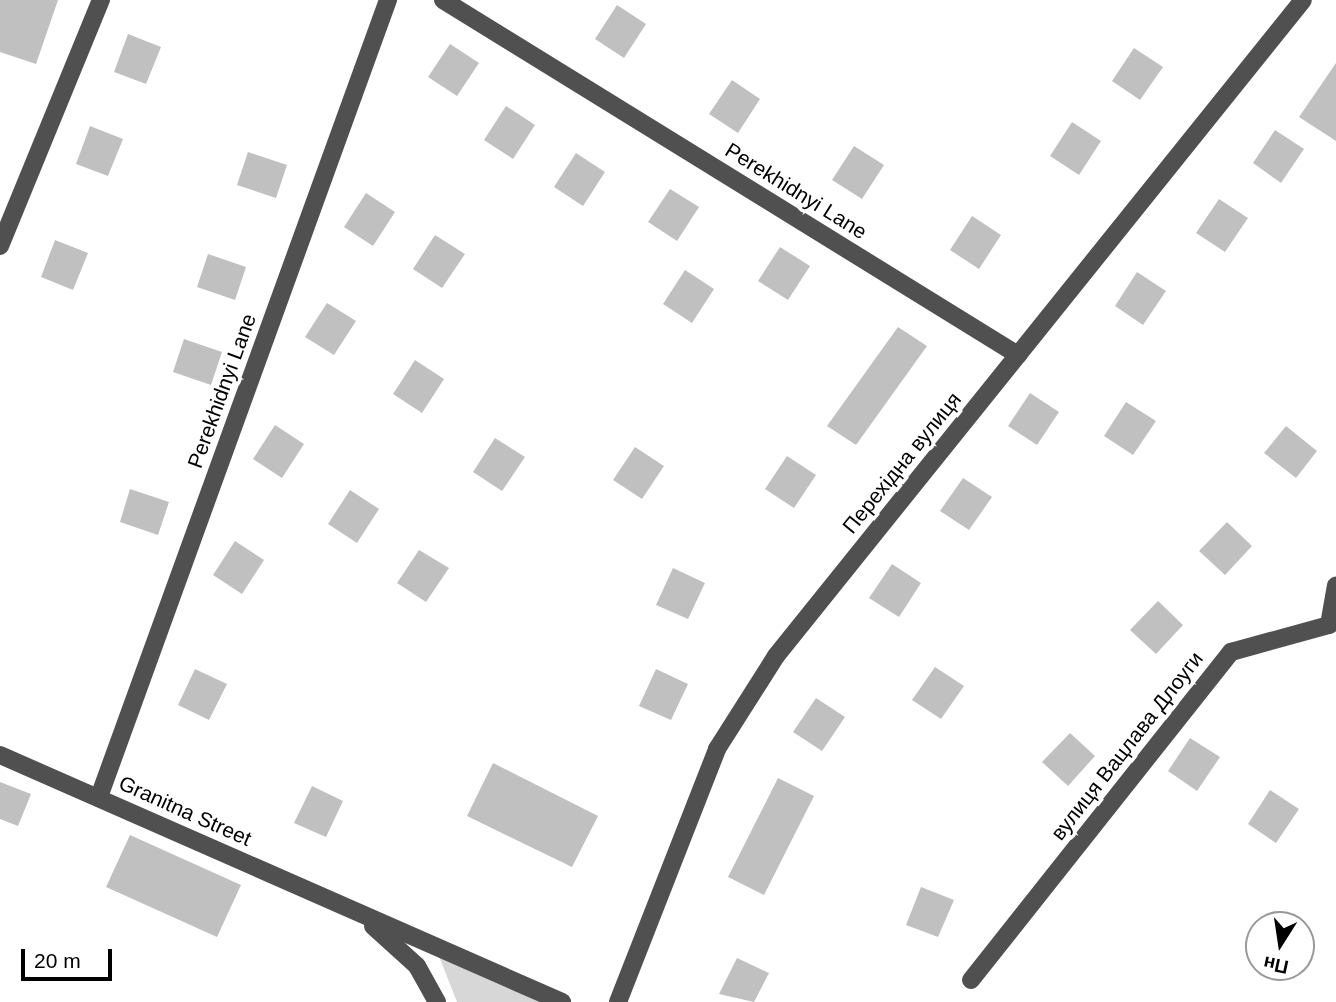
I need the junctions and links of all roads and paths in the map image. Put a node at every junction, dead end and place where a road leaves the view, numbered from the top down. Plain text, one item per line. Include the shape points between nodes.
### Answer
1 (101, 0) edge
2 (388, 0) edge
3 (443, 0) edge
4 (1303, 0) edge
5 (0, 246) edge
6 (1018, 355) junction
7 (1336, 586) edge
8 (1333, 628) edge
9 (0, 755) edge
10 (99, 797) junction
11 (351, 909) junction
12 (971, 980) dead end
13 (437, 1002) edge
14 (562, 1002) edge
15 (618, 1002) edge

1 - 5 street
2 - 10 street, Perekhidnyi Lane
3 - 6 street, Perekhidnyi Lane
4 - 6 street, Перехідна вулиця
6 - 15 street, Перехідна вулиця via 776,656 716,749
7 - 8 street, вулиця Вацлава Длоуги
8 - 12 street, вулиця Вацлава Длоуги via 1231,652
9 - 10 street, Granitna Street
10 - 11 street, Granitna Street
11 - 13 street, Granitna Street via 417,966
11 - 14 street, Granitna Street

